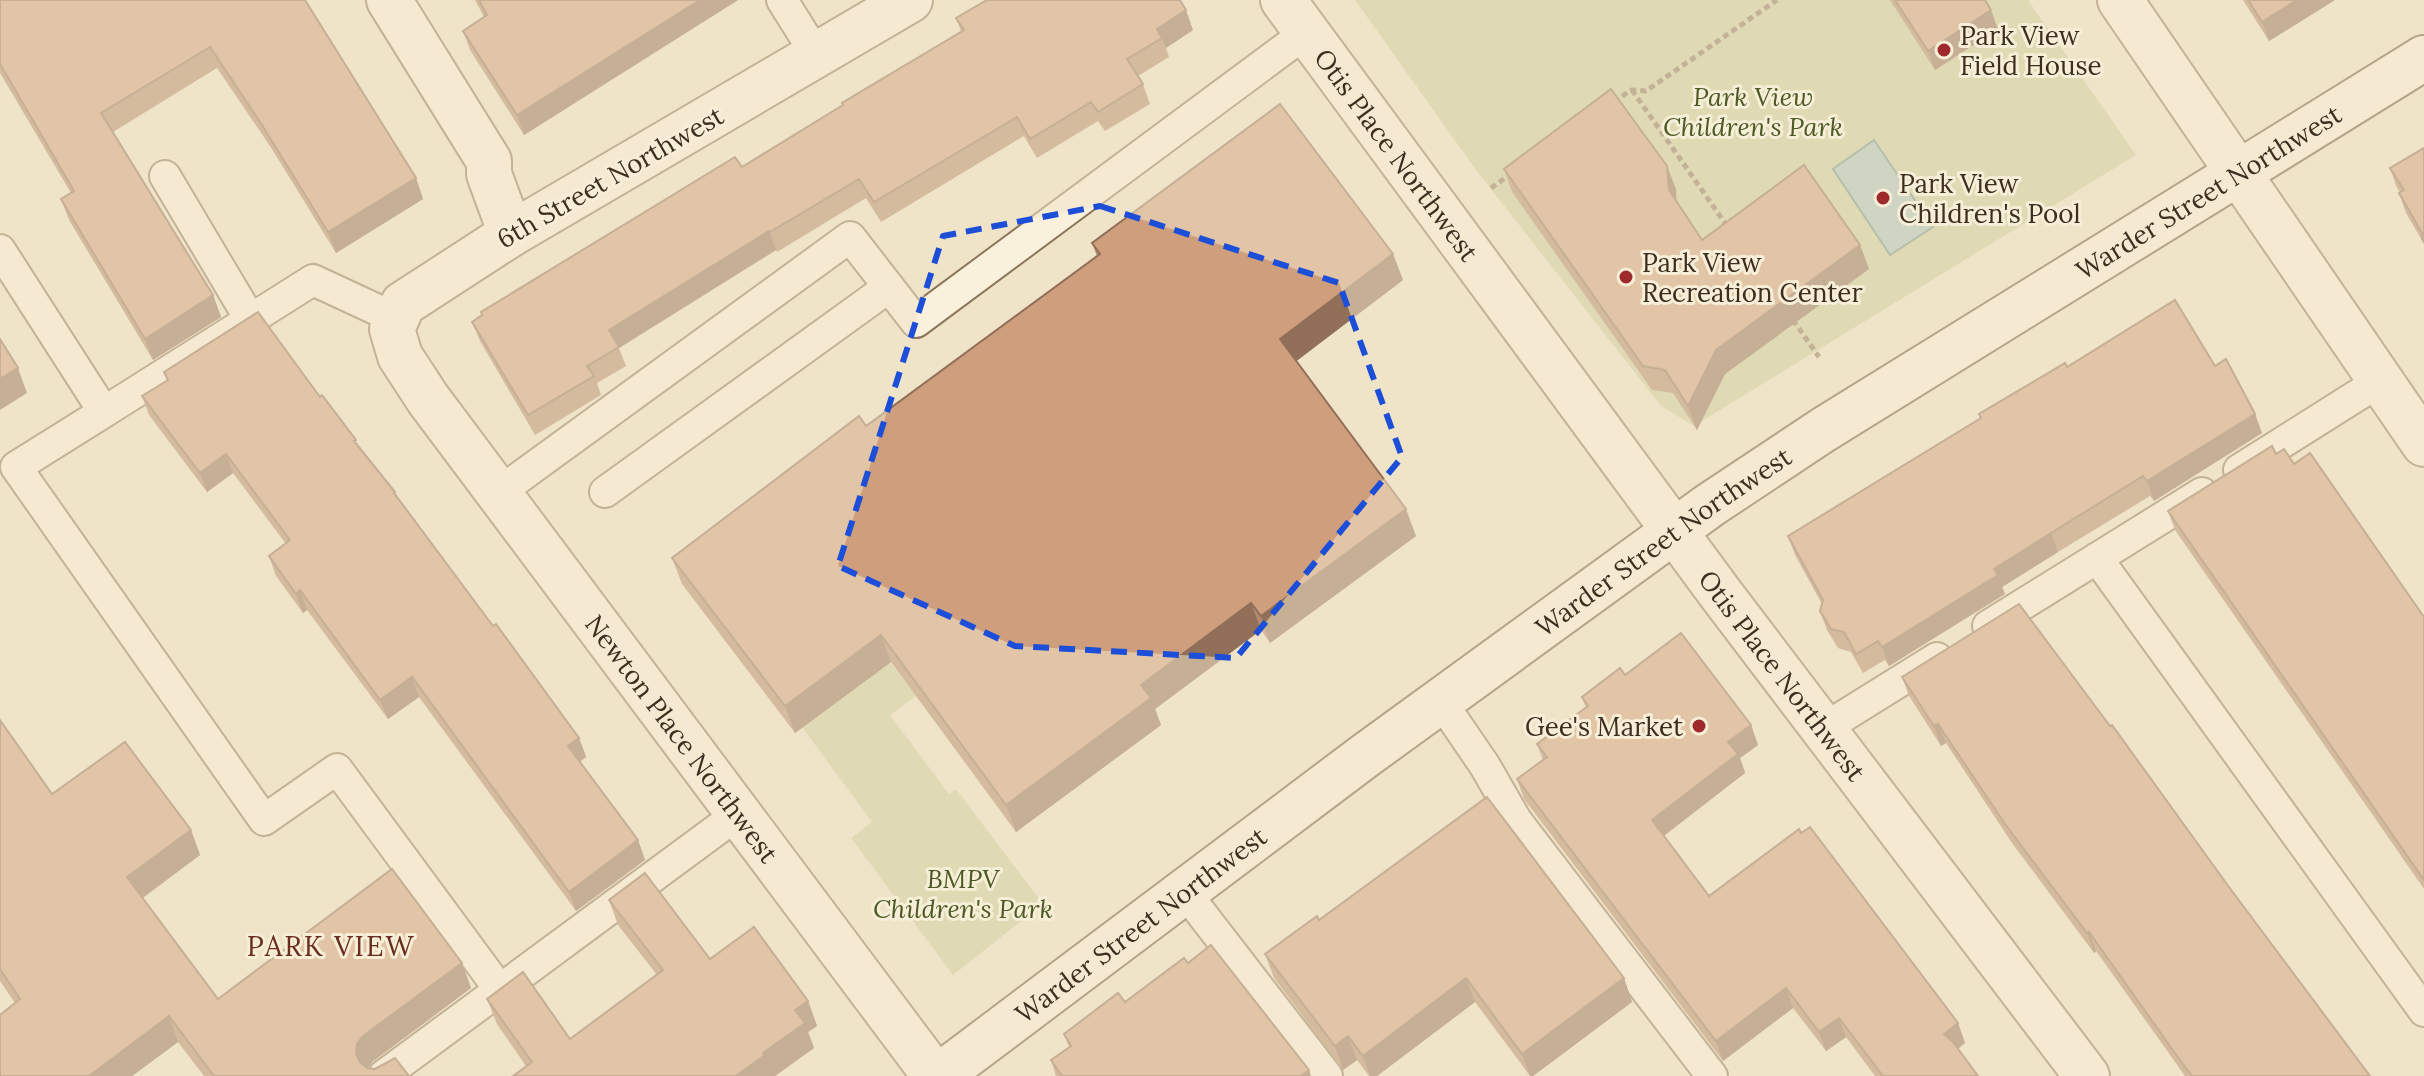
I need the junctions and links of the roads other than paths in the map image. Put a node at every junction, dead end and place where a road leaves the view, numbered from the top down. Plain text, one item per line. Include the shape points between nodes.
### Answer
1 (389, 0) edge
2 (782, 0) edge
3 (910, 0) edge
4 (2120, 0) edge
5 (1295, 16) edge
6 (817, 56) junction
7 (2424, 58) edge
8 (2238, 173) junction
9 (165, 176) dead end
10 (511, 234) junction
11 (0, 250) edge
12 (889, 287) junction
13 (250, 319) junction
14 (397, 319) junction
15 (2380, 381) junction
16 (104, 412) junction
17 (2422, 436) edge
18 (605, 492) dead end
19 (498, 493) junction
20 (1674, 530) junction
21 (2097, 558) junction
22 (1440, 700) junction
23 (1823, 729) junction
24 (738, 814) junction
25 (1184, 891) junction
26 (500, 990) junction
27 (2424, 1011) edge
28 (383, 1076) edge
29 (937, 1076) edge
30 (1327, 1076) edge
31 (1712, 1076) edge
32 (2087, 1076) edge

1 - 10 street via 489,161
2 - 6 lane
3 - 6 street, 6th Street Northwest
4 - 8 street
5 - 12 lane via 916,322
5 - 20 street, Otis Place Northwest
6 - 10 street, 6th Street Northwest
7 - 8 street, Warder Street Northwest
8 - 15 street
8 - 20 street, Warder Street Northwest via 1823,430
9 - 13 lane
10 - 14 street, 6th Street Northwest via 403,304
11 - 16 lane
12 - 18 lane
12 - 19 lane via 850,237
13 - 14 lane via 313,280
13 - 16 lane
14 - 19 street, Newton Place Northwest via 392,329 400,356
15 - 17 street
15 - 21 lane
16 - 26 lane via 16,467 264,820 337,769
19 - 24 street, Newton Place Northwest
20 - 22 street, Warder Street Northwest
20 - 23 street, Otis Place Northwest
21 - 23 lane
21 - 27 lane
22 - 25 street, Warder Street Northwest
22 - 31 lane via 1516,820
23 - 32 street, Otis Place Northwest
24 - 26 lane
24 - 29 street, Newton Place Northwest
25 - 29 street, Warder Street Northwest
25 - 30 lane
26 - 28 lane

